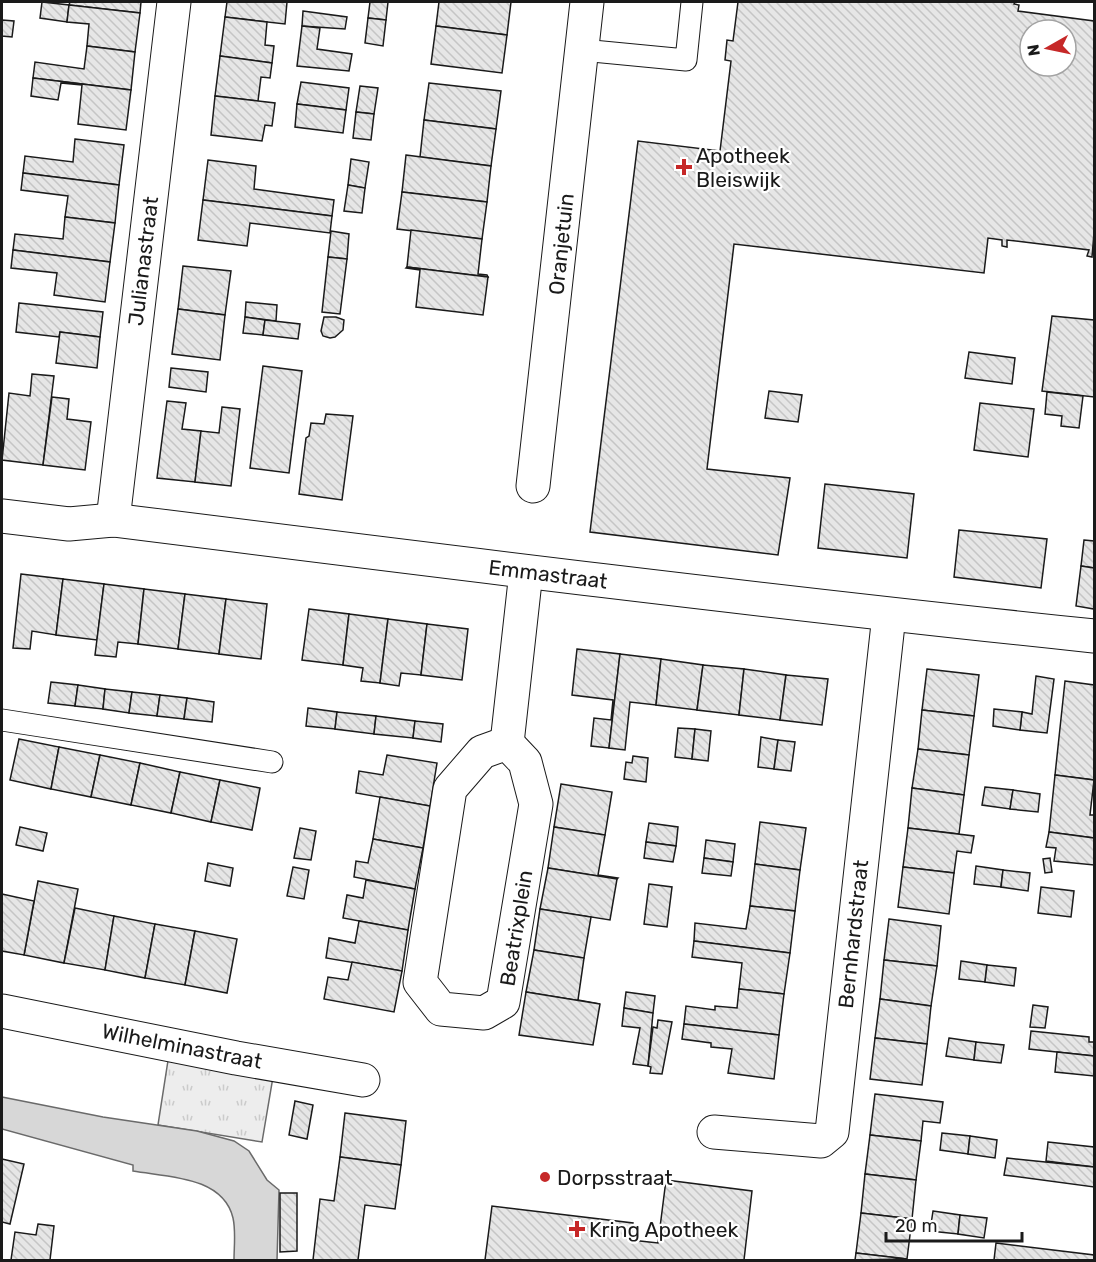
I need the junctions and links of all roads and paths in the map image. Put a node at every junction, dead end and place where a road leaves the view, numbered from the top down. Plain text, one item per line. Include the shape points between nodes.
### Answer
1 (174, 2) edge
2 (587, 2) edge
3 (692, 2) edge
4 (582, 50) junction
5 (533, 486) dead end
6 (2, 516) edge
7 (112, 520) junction
8 (526, 572) junction
9 (889, 615) junction
10 (1095, 636) edge
11 (2, 720) edge
12 (507, 743) junction
13 (272, 762) dead end
14 (2, 1011) edge
15 (363, 1080) dead end
16 (714, 1132) dead end

1 - 7 street, Julianastraat
2 - 4 street, Oranjetuin
3 - 4 lane via 686,60
4 - 5 street, Oranjetuin
6 - 7 street, Emmastraat via 69,524
7 - 8 street, Emmastraat
8 - 9 street, Emmastraat
8 - 12 street
9 - 10 street, Emmastraat
9 - 16 street, Bernhardstraat via 832,1132 821,1141
11 - 13 lane
12 - 12 street, Beatrixplein via 482,752 450,789 420,982 441,1009 484,1013 503,1002 536,804 525,762
14 - 15 street, Wilhelminastraat

